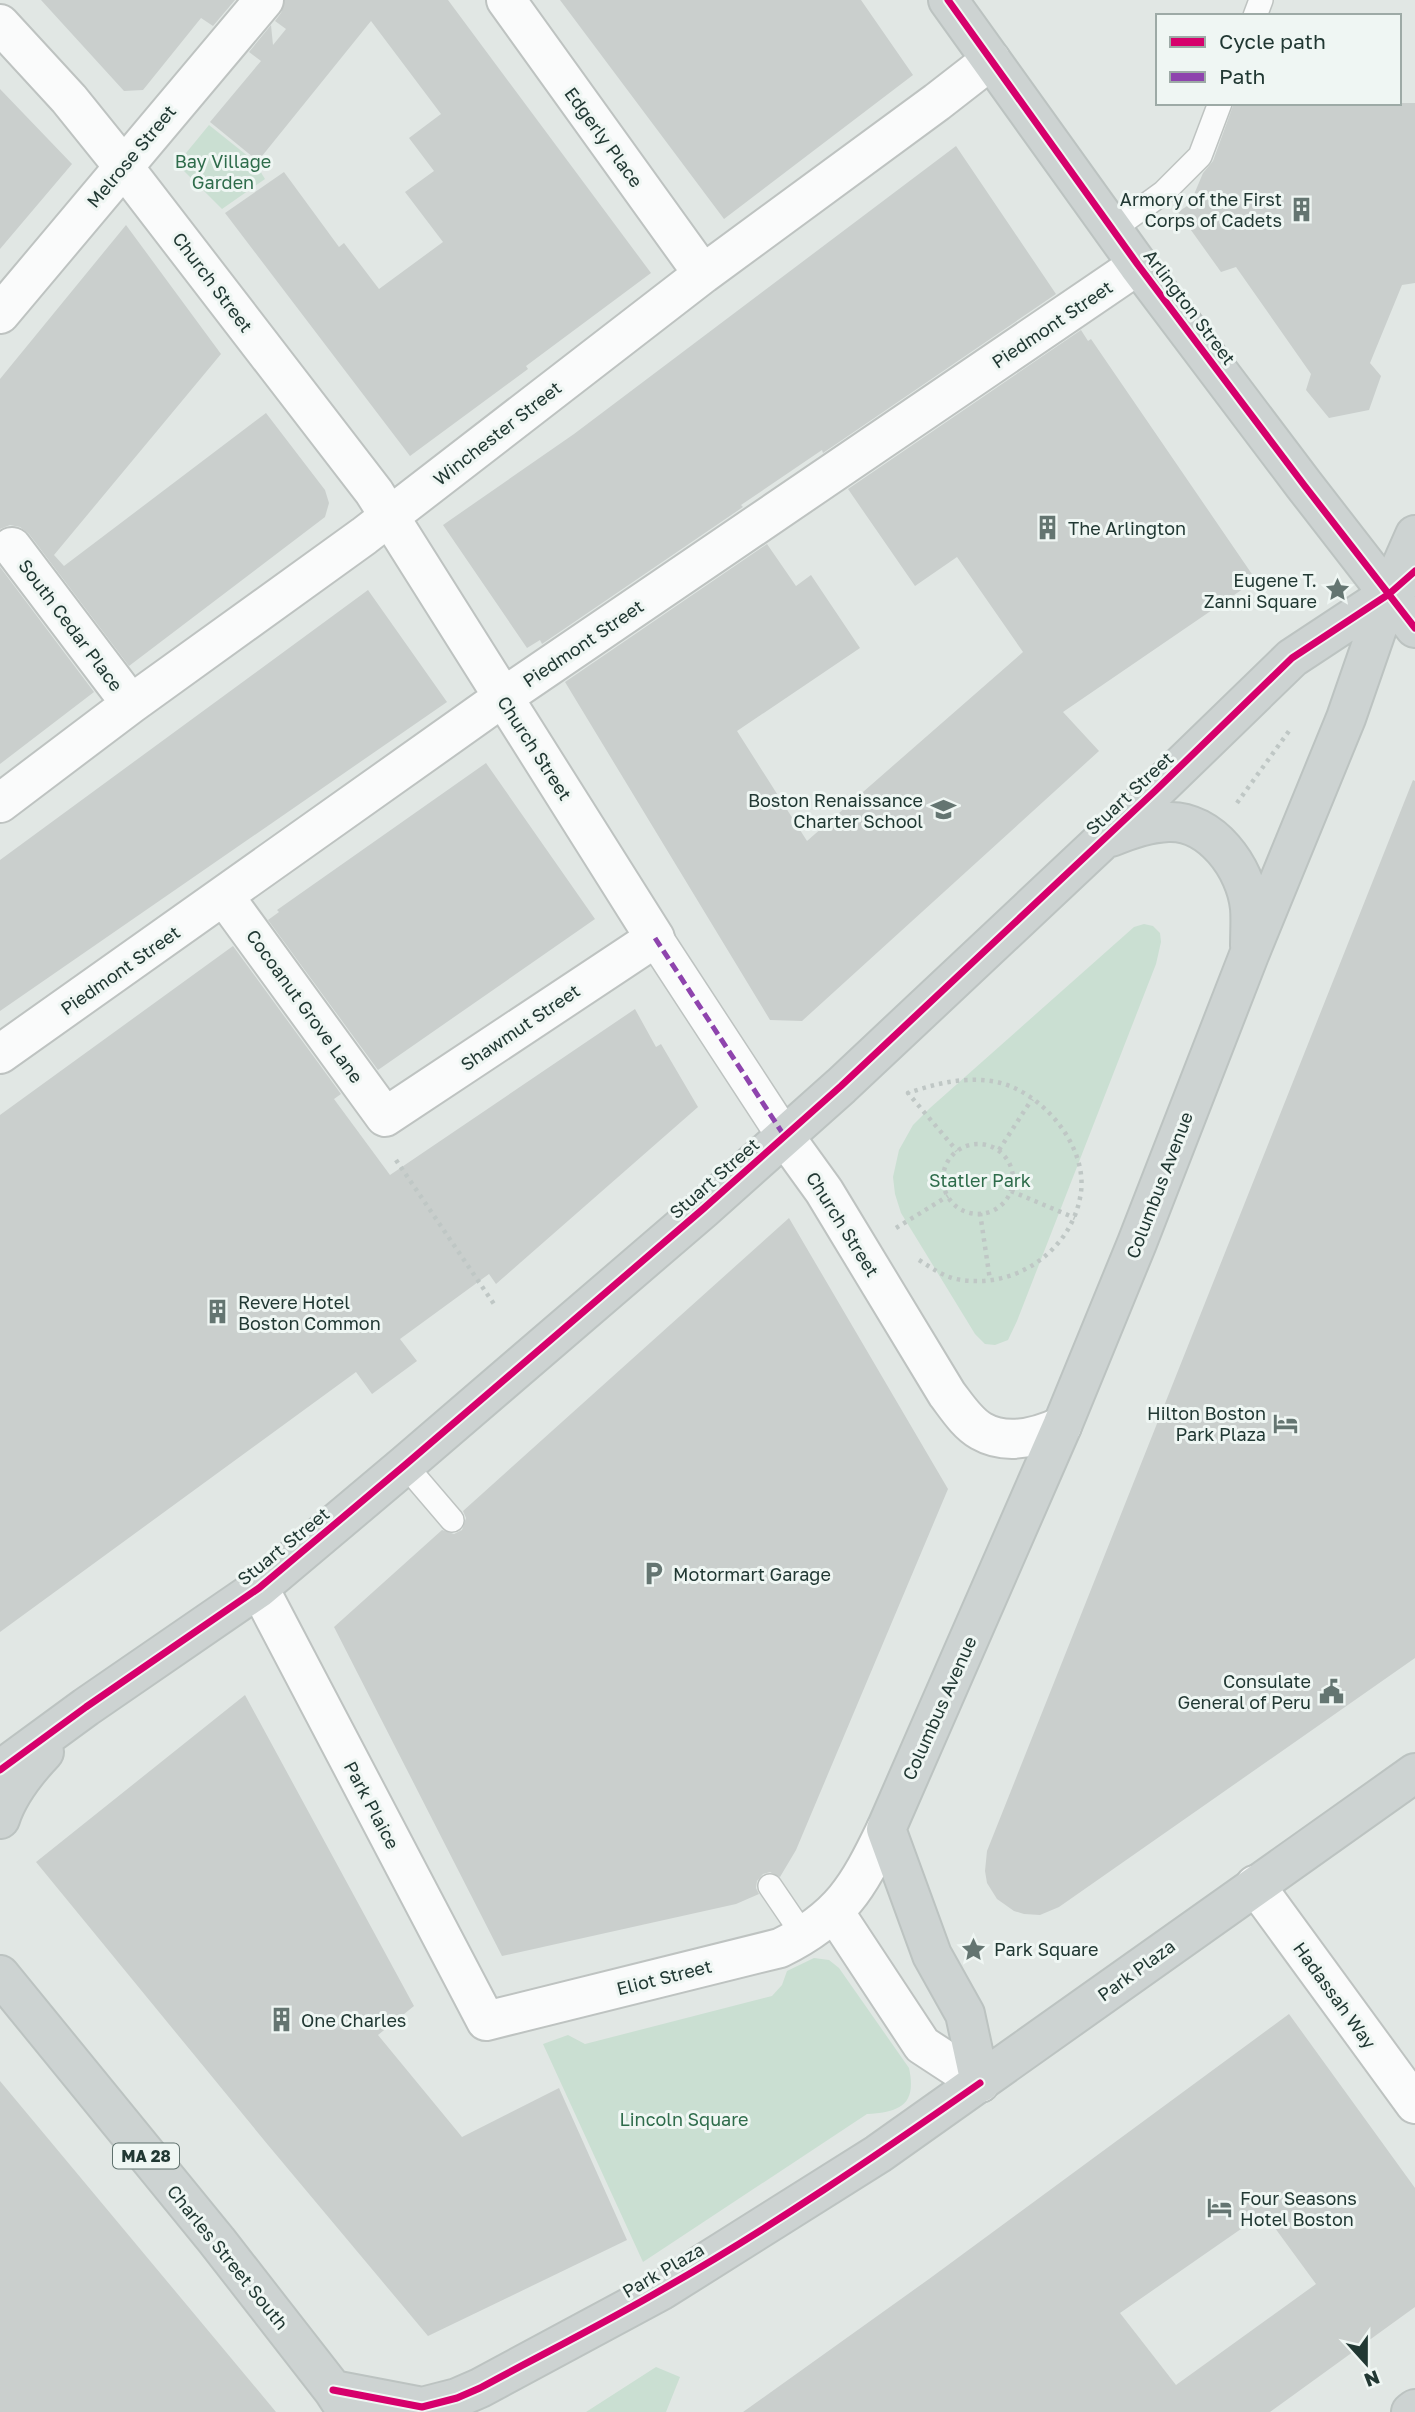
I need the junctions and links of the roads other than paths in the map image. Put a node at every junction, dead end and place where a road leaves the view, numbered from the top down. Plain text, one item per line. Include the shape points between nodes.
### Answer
1 (264, 0) edge
2 (506, 0) edge
3 (948, 0) edge
4 (0, 24) edge
5 (991, 60) junction
6 (1219, 105) edge
7 (124, 166) junction
8 (1112, 230) junction
9 (1138, 265) junction
10 (703, 274) junction
11 (0, 314) edge
12 (390, 516) junction
13 (1415, 535) edge
14 (12, 547) dead end
15 (1402, 583) edge
16 (1415, 628) edge
17 (502, 698) junction
18 (131, 704) junction
19 (0, 803) edge
20 (1101, 841) junction
21 (224, 896) junction
22 (655, 938) junction
23 (1250, 955) junction
24 (0, 1054) edge
25 (385, 1116) joint
26 (785, 1137) junction
27 (1062, 1426) junction
28 (405, 1465) junction
29 (452, 1520) dead end
30 (259, 1588) junction
31 (86, 1706) junction
32 (0, 1770) edge
33 (1415, 1773) edge
34 (0, 1819) edge
35 (887, 1829) junction
36 (1255, 1885) junction
37 (770, 1886) dead end
38 (835, 1913) junction
39 (804, 1936) junction
40 (0, 1975) edge
41 (486, 2021) joint
42 (979, 2083) junction
43 (1415, 2104) edge
44 (340, 2401) edge

1 - 7 street, Melrose Street
2 - 10 street, Edgerly Place
3 - 5 main road, Arlington Street
4 - 7 street, Church Street
5 - 8 main road, Arlington Street
5 - 10 street, Winchester Street
6 - 8 lane via 1199,156 1164,192
7 - 11 street, Melrose Street
7 - 12 street, Church Street
8 - 9 main road, Arlington Street
9 - 15 main road, Arlington Street
9 - 17 street, Piedmont Street
10 - 12 street, Winchester Street
12 - 17 street, Church Street
12 - 18 street, Winchester Street
13 - 15 main road, Columbus Avenue
14 - 18 street, South Cedar Place
15 - 16 main road, Arlington Street
15 - 20 main road, Stuart Street via 1292,658
15 - 23 main road, Columbus Avenue
17 - 21 street, Piedmont Street
17 - 22 street, Church Street
18 - 19 street, Winchester Street
20 - 23 main road via 1139,826 1170,821 1191,825 1212,838 1231,858 1250,905
20 - 26 main road, Stuart Street
21 - 24 street, Piedmont Street
21 - 25 street, Cocoanut Grove Lane
22 - 25 street, Shawmut Street
22 - 26 street, Church Street
23 - 27 main road, Columbus Avenue
26 - 27 street, Church Street via 824,1191 963,1416 981,1431 1001,1438 1044,1435
26 - 28 main road, Stuart Street
27 - 35 main road, Columbus Avenue
28 - 29 lane
28 - 30 main road, Stuart Street
30 - 31 main road, Stuart Street
30 - 41 street, Park Plaice
31 - 32 main road, Stuart Street
31 - 34 main road via 34,1763
33 - 36 main road, Park Plaza
35 - 38 street, Columbus Avenue via 852,1893
35 - 42 main road via 932,1955 965,2014
36 - 42 main road, Park Plaza
36 - 43 street, Hadassah Way
37 - 39 lane
38 - 39 street, Eliot Street
38 - 42 street via 922,2045
39 - 41 street, Eliot Street via 780,1948
40 - 44 main road, Charles Street South / MA 28
42 - 44 main road, Park Plaza via 715,2259 480,2388 422,2407

